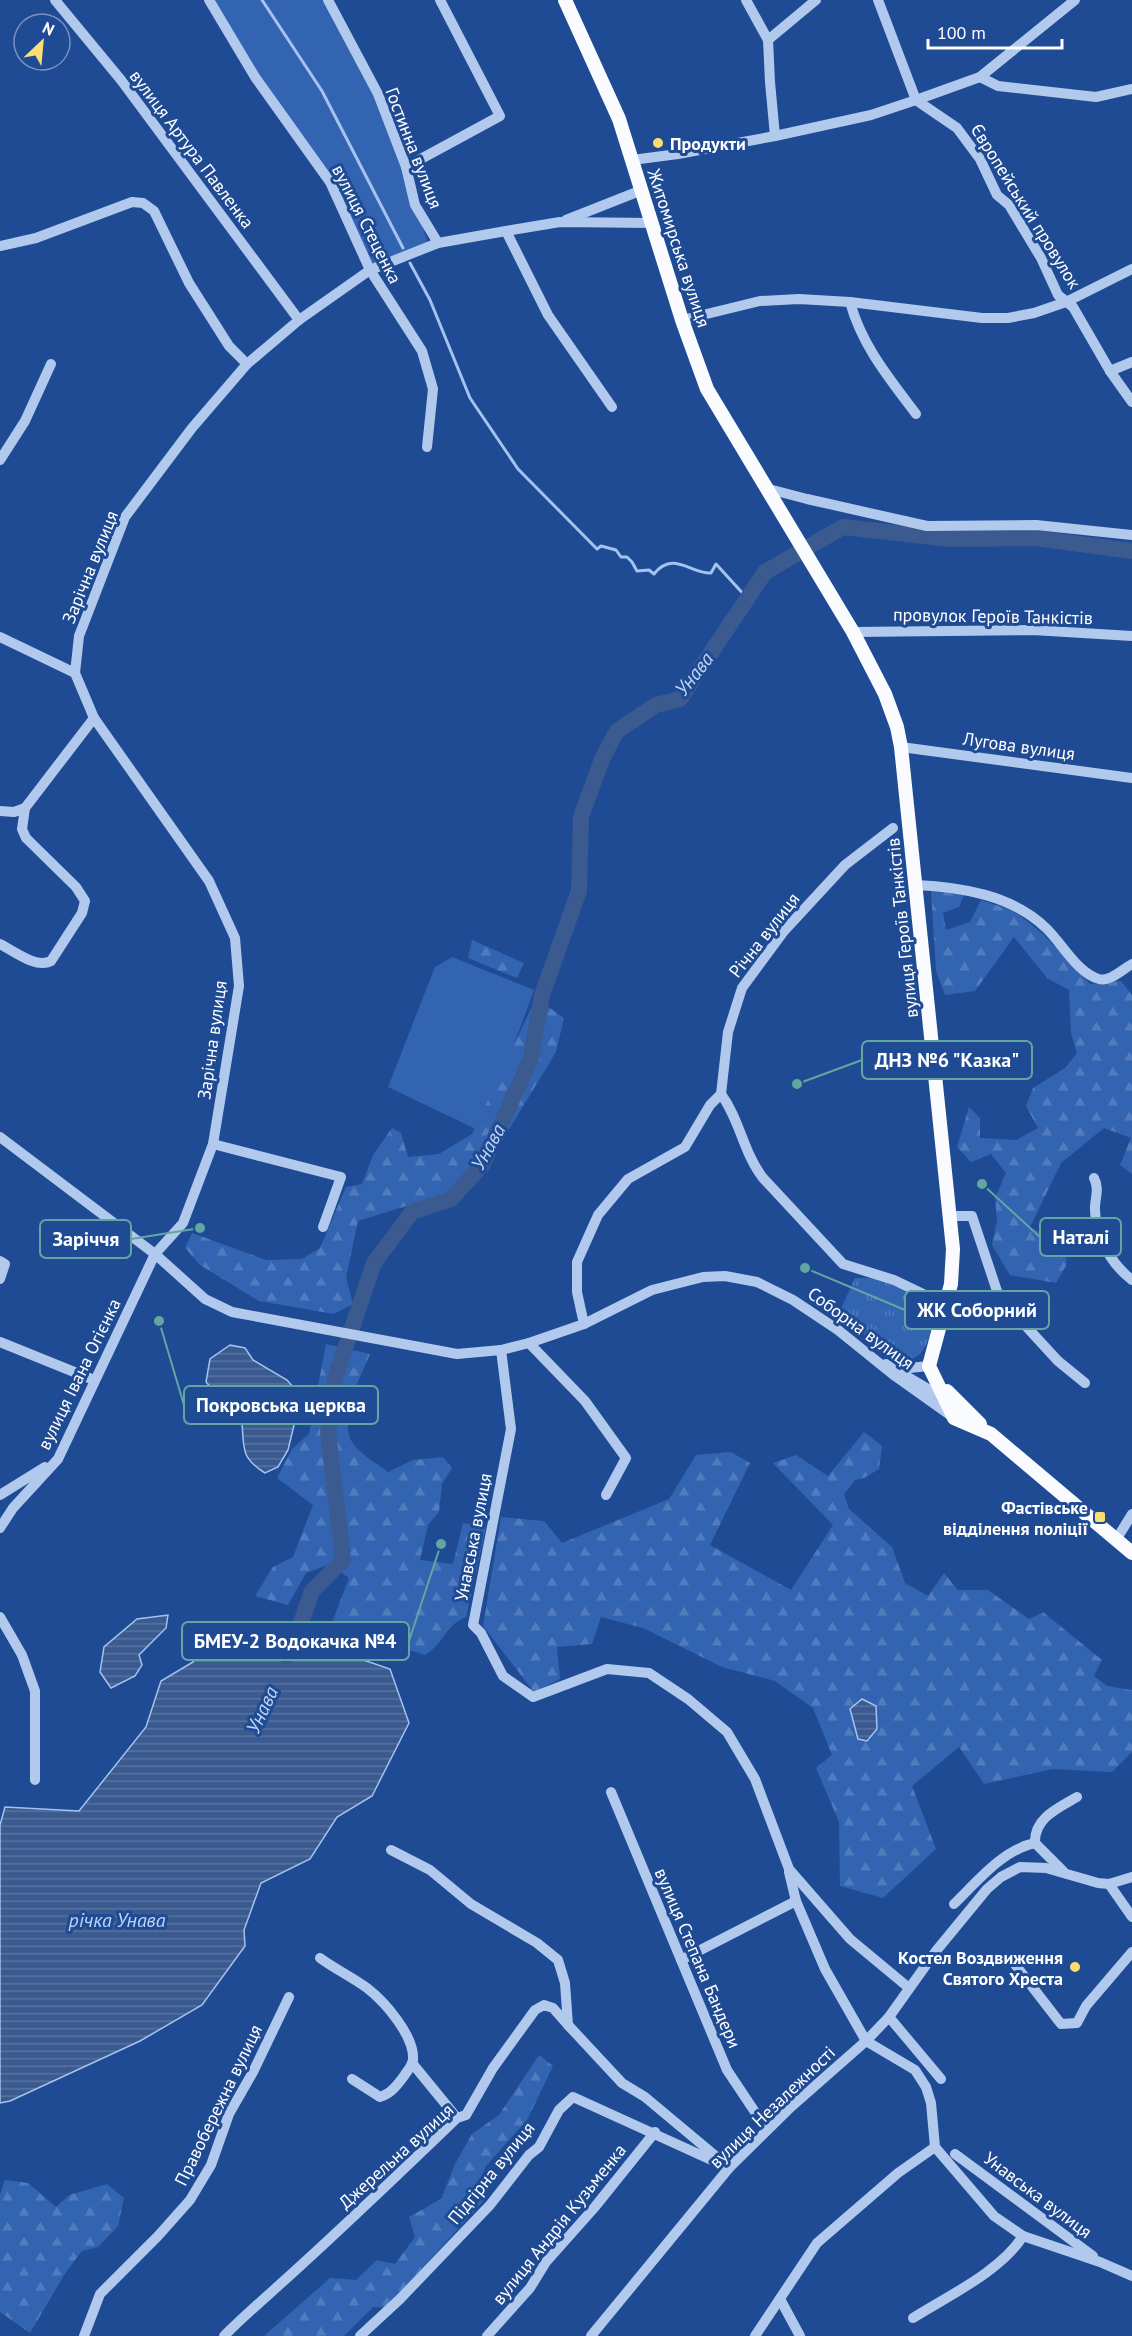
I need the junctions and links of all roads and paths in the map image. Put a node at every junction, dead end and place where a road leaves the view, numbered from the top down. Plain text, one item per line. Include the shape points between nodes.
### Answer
1 (55, 0) edge
2 (209, 0) edge
3 (328, 0) edge
4 (440, 0) edge
5 (565, 0) edge
6 (746, 0) edge
7 (816, 0) edge
8 (878, 0) edge
9 (1076, 0) edge
10 (768, 40) junction
11 (980, 77) junction
12 (1132, 89) edge
13 (916, 100) junction
14 (776, 136) junction
15 (632, 160) junction
16 (406, 167) junction
17 (642, 190) junction
18 (560, 222) junction
19 (652, 223) junction
20 (506, 231) junction
21 (438, 243) junction
22 (0, 246) edge
23 (1132, 269) edge
24 (370, 270) junction
25 (850, 302) junction
26 (1066, 302) junction
27 (299, 320) junction
28 (682, 320) junction
29 (1132, 362) edge
30 (51, 364) dead end
31 (247, 364) junction
32 (1110, 371) junction
33 (1132, 402) edge
34 (612, 407) dead end
35 (916, 414) dead end
36 (427, 447) dead end
37 (0, 460) edge
38 (768, 494) junction
39 (1132, 535) edge
40 (827, 588) joint
41 (853, 632) junction
42 (1132, 636) edge
43 (0, 637) edge
44 (75, 673) junction
45 (94, 718) junction
46 (901, 747) junction
47 (1132, 778) edge
48 (25, 808) junction
49 (0, 811) edge
50 (893, 828) dead end
51 (916, 885) junction
52 (0, 944) edge
53 (1132, 964) edge
54 (721, 1094) junction
55 (0, 1137) edge
56 (213, 1144) junction
57 (1095, 1178) dead end
58 (951, 1216) junction
59 (323, 1227) dead end
60 (155, 1254) junction
61 (0, 1262) edge
62 (0, 1279) edge
63 (1132, 1280) edge
64 (946, 1305) junction
65 (584, 1324) junction
66 (0, 1342) edge
67 (529, 1343) junction
68 (501, 1350) junction
69 (935, 1352) junction
70 (874, 1359) junction
71 (929, 1366) junction
72 (899, 1369) junction
73 (94, 1380) junction
74 (1085, 1383) dead end
75 (945, 1395) junction
76 (960, 1414) junction
77 (58, 1459) junction
78 (0, 1495) edge
79 (606, 1496) dead end
80 (1132, 1514) edge
81 (0, 1528) edge
82 (1116, 1540) junction
83 (1132, 1553) edge
84 (0, 1617) edge
85 (35, 1780) dead end
86 (611, 1792) dead end
87 (1077, 1797) dead end
88 (1035, 1843) junction
89 (391, 1850) dead end
90 (789, 1869) junction
91 (1068, 1875) junction
92 (1132, 1877) edge
93 (1109, 1884) junction
94 (796, 1901) junction
95 (954, 1904) dead end
96 (1132, 1917) edge
97 (1132, 1952) edge
98 (320, 1958) dead end
99 (1010, 1958) dead end
100 (681, 1960) junction
101 (909, 1988) junction
102 (288, 1997) dead end
103 (889, 2017) junction
104 (568, 2025) junction
105 (866, 2041) junction
106 (412, 2063) junction
107 (352, 2079) dead end
108 (940, 2079) dead end
109 (458, 2118) junction
110 (767, 2130) junction
111 (655, 2132) junction
112 (935, 2147) junction
113 (955, 2154) dead end
114 (729, 2168) junction
115 (1023, 2236) junction
116 (1100, 2262) junction
117 (1132, 2276) edge
118 (780, 2299) junction
119 (913, 2318) dead end
120 (84, 2336) edge
121 (224, 2336) edge
122 (360, 2336) edge
123 (487, 2336) edge
124 (591, 2336) edge
125 (755, 2336) edge
126 (800, 2336) edge

1 - 27 street, вулиця Артура Павленка via 121,80
2 - 24 street, вулиця Стеценка via 255,77 330,182
3 - 16 street, Гостинна вулиця via 378,94
4 - 16 street via 500,116
5 - 15 main road, Житомирська вулиця via 619,120
6 - 10 street
7 - 10 street
8 - 13 street
9 - 11 street
10 - 14 street
11 - 12 street via 998,86 1096,97
11 - 13 street
13 - 14 street via 871,115
13 - 26 street, Європейський провулок via 957,128 980,159 997,195 1009,205 1058,295
14 - 15 street
15 - 17 main road, Житомирська вулиця
16 - 21 street, Гостинна вулиця via 414,205
17 - 18 street, Зарічна вулиця
17 - 19 main road, Житомирська вулиця
18 - 19 street, Зарічна вулиця
18 - 20 street, Зарічна вулиця
19 - 28 main road, Житомирська вулиця
20 - 21 street, Зарічна вулиця
20 - 34 street via 548,315
21 - 24 street, Зарічна вулиця
22 - 31 street via 36,238 132,202 143,203 154,211 189,283 229,346
23 - 26 street
24 - 27 street, Зарічна вулиця
24 - 36 street, вулиця Стеценка via 422,351 433,389
25 - 26 street via 982,318 1008,318
25 - 28 street via 760,301
25 - 35 street via 878,364
26 - 32 street, Європейський провулок via 1073,307
27 - 31 street, Зарічна вулиця
28 - 38 main road, Житомирська вулиця via 707,389
29 - 32 street
30 - 37 street via 25,422
31 - 44 street, Зарічна вулиця via 192,428 125,517 79,636
32 - 33 street, Європейський провулок
38 - 39 street via 927,526 1036,525
38 - 40 main road, Житомирська вулиця
40 - 41 main road, вулиця Героїв Танкістів
41 - 42 street, провулок Героїв Танкістів via 1033,630
41 - 46 main road, вулиця Героїв Танкістів via 885,694
43 - 44 street
44 - 45 street, Зарічна вулиця
45 - 48 street
45 - 56 street, Зарічна вулиця via 209,881 235,938 239,986
46 - 47 street, Лугова вулиця
46 - 51 main road, вулиця Героїв Танкістів
48 - 49 street
48 - 52 street via 22,829 26,838 76,887 85,901 82,913 46,964
50 - 54 street, Річна вулиця via 845,865 784,931 742,988 728,1032
51 - 53 street via 964,890 1024,911 1097,979 1108,979
51 - 58 main road, вулиця Героїв Танкістів
54 - 64 street via 735,1115 752,1163 843,1264 894,1280
54 - 65 street via 685,1146 628,1179 598,1215 577,1262
55 - 60 street
56 - 59 street via 341,1177
56 - 60 street, Зарічна вулиця via 183,1223
57 - 63 street via 1096,1220 1101,1239 1121,1271
58 - 64 main road, вулиця Героїв Танкістів via 953,1261
58 - 74 street via 972,1216 999,1297 1058,1361
60 - 68 street, Соборна вулиця via 205,1299 232,1312 457,1354
60 - 73 street, вулиця Івана Огієнка
61 - 62 street via 5,1264
64 - 69 main road, вулиця Героїв Танкістів
65 - 67 street, Соборна вулиця
65 - 70 street, Соборна вулиця via 652,1290 703,1277 725,1276 758,1282 793,1300
66 - 73 street
67 - 68 street, Соборна вулиця
67 - 79 street via 585,1401 626,1458
68 - 90 street, Унавська вулиця via 511,1429 473,1625 503,1676 533,1697 607,1669 649,1673 688,1699 727,1732 755,1779
69 - 71 main road, вулиця Героїв Танкістів
69 - 75 main road, вулиця Героїв Танкістів
70 - 72 street
70 - 75 street via 933,1400
70 - 76 street, Соборна вулиця
71 - 72 street
71 - 75 main road, вулиця Героїв Танкістів
72 - 75 street
73 - 77 street, вулиця Івана Огієнка
75 - 76 main road, вулиця Героїв Танкістів
76 - 82 main road, Соборна вулиця via 991,1434
77 - 78 street
77 - 81 street, вулиця Івана Огієнка
80 - 82 street
82 - 83 main road, Соборна вулиця
84 - 85 street via 22,1655 35,1691
86 - 100 street, вулиця Степана Бандери
87 - 88 street via 1040,1822
88 - 91 street
88 - 95 street via 997,1863
89 - 104 street via 430,1870 471,1904 558,1960 565,1983
90 - 94 street, Унавська вулиця
90 - 101 street, Унавська вулиця via 850,1939
91 - 93 street, вулиця Незалежності
91 - 101 street, вулиця Незалежності via 1032,1866 1020,1867 1002,1877 974,1905
92 - 93 street
93 - 96 street
94 - 100 street
94 - 105 street, Унавська вулиця via 825,1969
97 - 99 street via 1086,2006 1077,2023 1061,2024
98 - 106 street via 382,2001 405,2033
100 - 110 street, вулиця Степана Бандери via 727,2070
101 - 103 street, вулиця Незалежності
102 - 120 street, Правобережна вулиця via 229,2114 211,2165 158,2236 100,2294
103 - 105 street, вулиця Незалежності
103 - 108 street
104 - 109 street, Джерельна вулиця via 550,2005 539,2007 493,2068 471,2110
104 - 114 street via 622,2083 645,2097
105 - 110 street, вулиця Незалежності
105 - 112 street, Унавська вулиця via 915,2070 931,2103
106 - 107 street via 384,2096
106 - 109 street
109 - 121 street, Джерельна вулиця
110 - 114 street, вулиця Незалежності
111 - 114 street, Підгірна вулиця
111 - 122 street, Підгірна вулиця via 573,2097 559,2110 539,2147 490,2205 400,2300
111 - 123 street, вулиця Андрія Кузьменка
112 - 115 street, Унавська вулиця via 994,2216
112 - 118 street via 817,2242
113 - 116 street, Унавська вулиця
114 - 124 street, вулиця Незалежності
115 - 116 street, Унавська вулиця
115 - 119 street via 1015,2249 978,2278
116 - 117 street, Унавська вулиця
118 - 125 street
118 - 126 street

